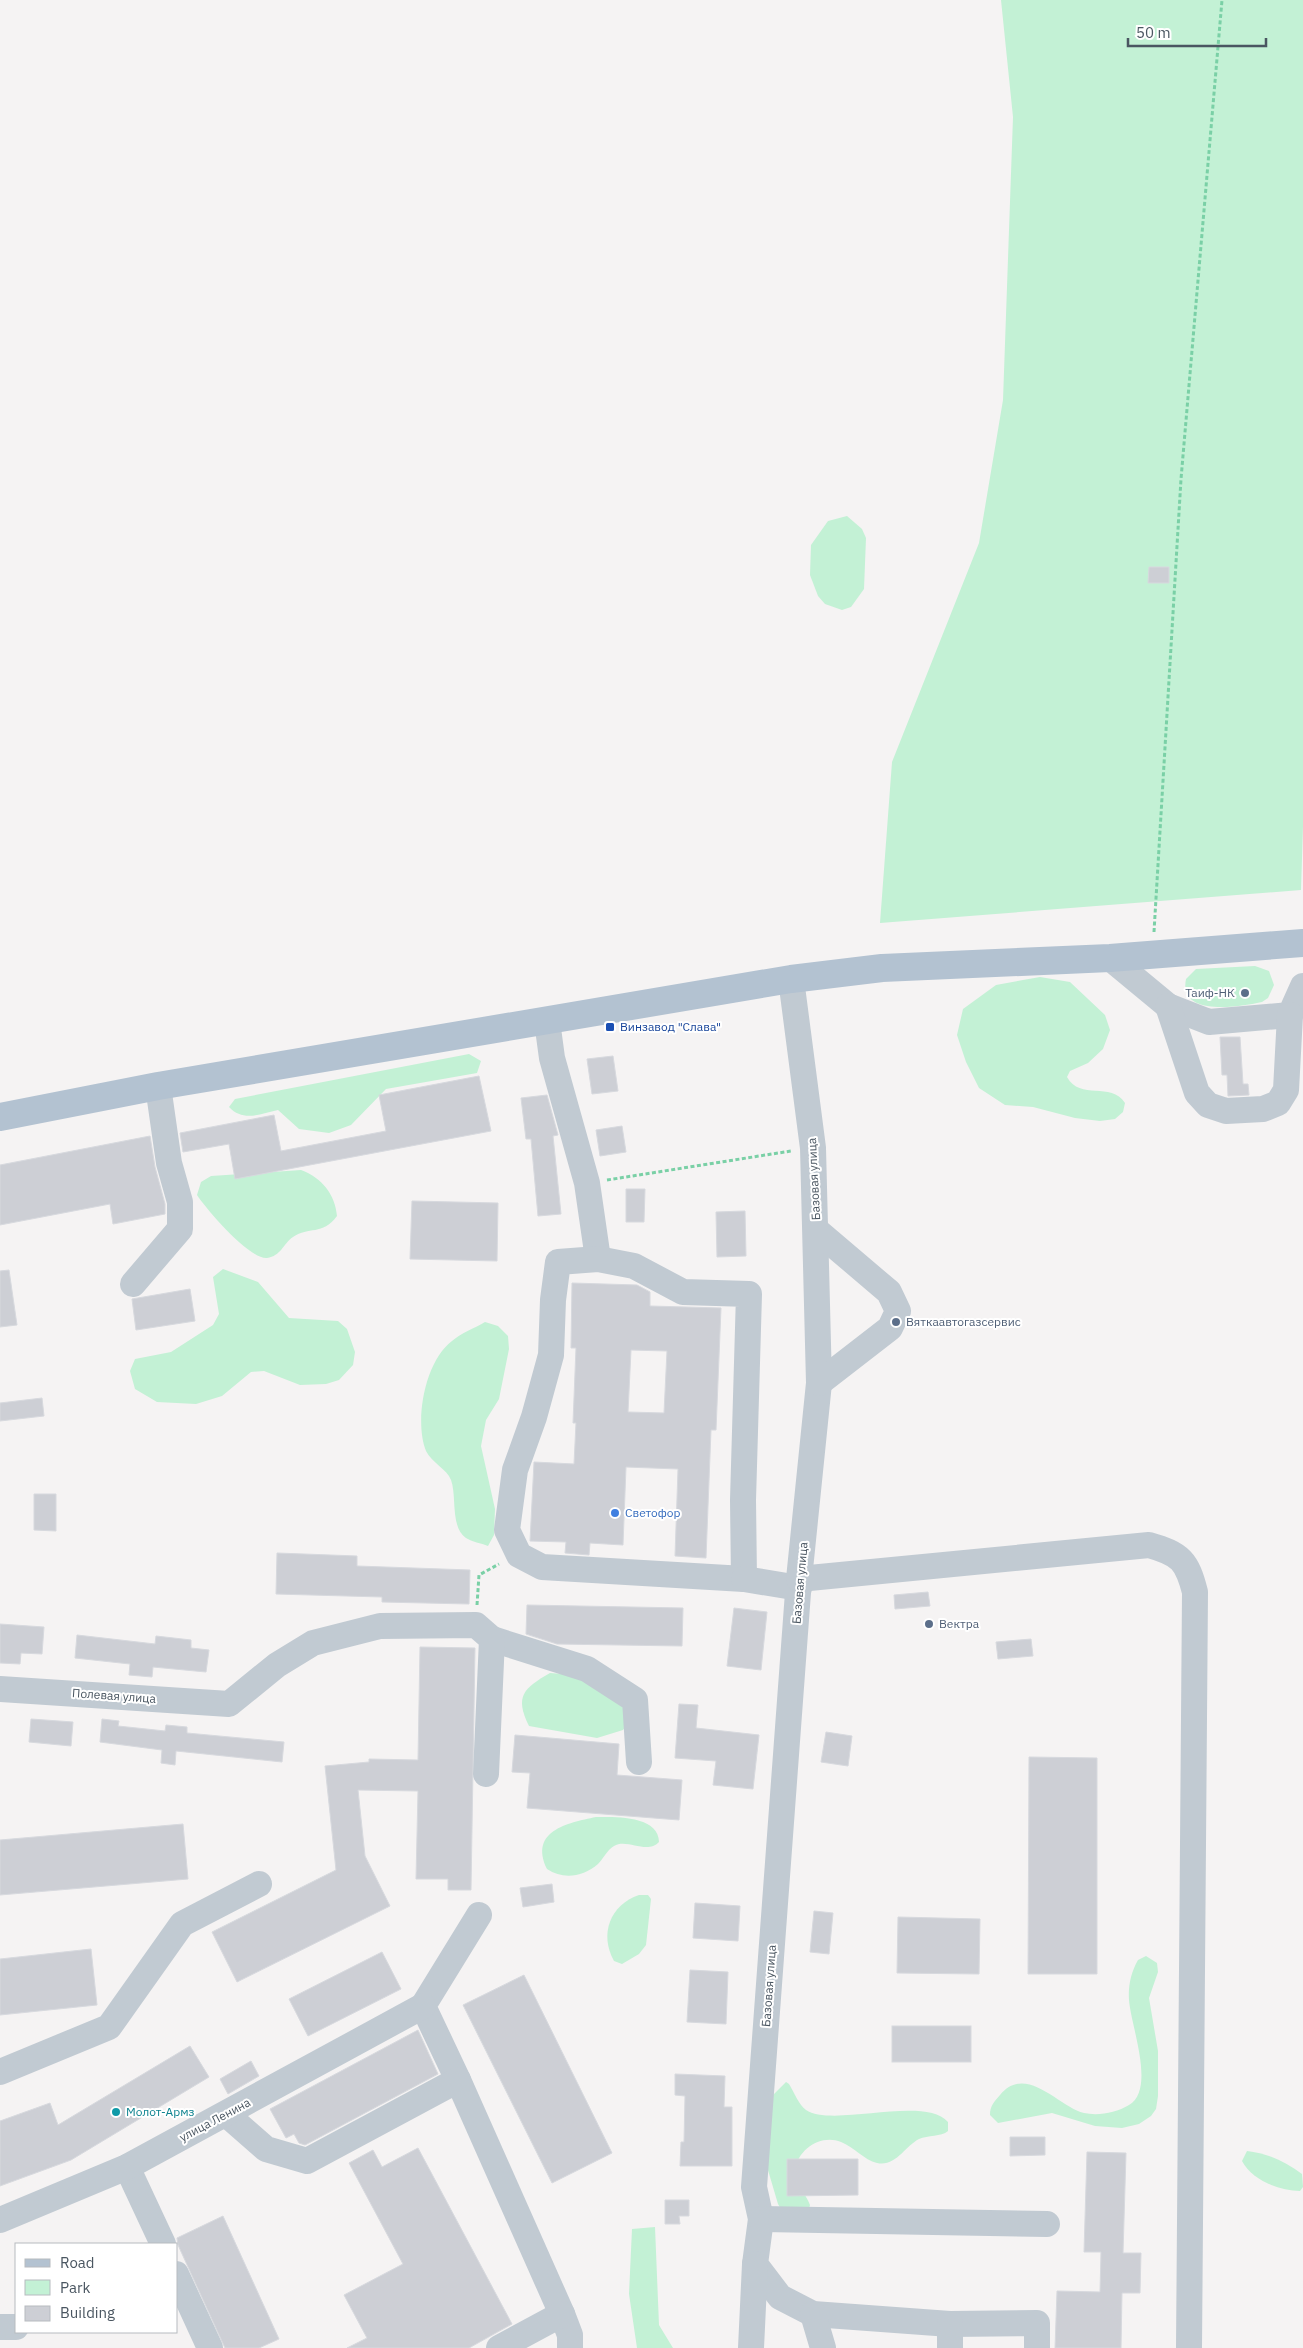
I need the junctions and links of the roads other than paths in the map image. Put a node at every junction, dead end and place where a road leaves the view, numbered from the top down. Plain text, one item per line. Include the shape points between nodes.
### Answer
1 (1303, 943) edge
2 (1110, 958) junction
3 (791, 979) junction
4 (1303, 986) edge
5 (1168, 1006) junction
6 (1290, 1016) junction
7 (547, 1021) junction
8 (158, 1086) junction
9 (0, 1117) edge
10 (816, 1230) junction
11 (598, 1259) junction
12 (133, 1284) dead end
13 (818, 1383) junction
14 (744, 1579) junction
15 (799, 1583) junction
16 (484, 1632) junction
17 (0, 1689) edge
18 (639, 1762) dead end
19 (486, 1774) dead end
20 (259, 1884) dead end
21 (479, 1915) dead end
22 (423, 2006) junction
23 (0, 2072) edge
24 (458, 2080) junction
25 (226, 2114) junction
26 (128, 2167) junction
27 (761, 2219) junction
28 (0, 2220) edge
29 (1047, 2224) dead end
30 (162, 2243) edge
31 (755, 2264) junction
32 (178, 2283) edge
33 (562, 2314) junction
34 (813, 2314) junction
35 (187, 2323) edge
36 (0, 2327) edge
37 (15, 2327) edge
38 (950, 2336) edge
39 (210, 2348) edge
40 (499, 2348) edge
41 (570, 2348) edge
42 (751, 2348) edge
43 (823, 2348) edge
44 (1037, 2348) edge
45 (1189, 2348) edge

1 - 2 main road
2 - 3 main road via 882,968
2 - 5 street
3 - 7 main road
3 - 10 street, Базовая улица via 813,1148
4 - 6 street
5 - 6 street via 1209,1022
5 - 6 street via 1197,1093 1208,1105 1226,1111 1263,1109 1278,1103 1286,1090
7 - 8 main road
7 - 11 street via 552,1058 587,1183
8 - 9 main road
8 - 12 street via 169,1163 180,1202 180,1229
10 - 13 street, Базовая улица
10 - 13 street via 890,1292 898,1311 890,1328
11 - 14 street via 634,1266 683,1292 749,1294
11 - 14 street via 558,1262 551,1355 515,1470 507,1530 519,1555 542,1567
13 - 15 street, Базовая улица
14 - 15 street
15 - 27 street, Базовая улица via 754,2187
15 - 45 street via 1149,1545 1169,1550 1188,1567 1195,1592
16 - 17 street, Полевая улица via 380,1626 313,1643 276,1664 229,1704
16 - 18 street via 587,1669 635,1700
16 - 19 street
20 - 23 street via 182,1924 109,2027
21 - 22 street
22 - 24 street
22 - 25 street, улица Ленина
24 - 25 street via 307,2161 266,2149
24 - 33 street
25 - 26 street, улица Ленина
26 - 28 street, улица Ленина
26 - 30 street
27 - 29 street
27 - 31 street, Базовая улица
31 - 34 street via 780,2296
31 - 42 street, Базовая улица
32 - 35 street
33 - 40 street
33 - 41 street via 570,2335
34 - 38 street
34 - 43 street
35 - 39 street
36 - 37 street
38 - 44 street via 1037,2323

